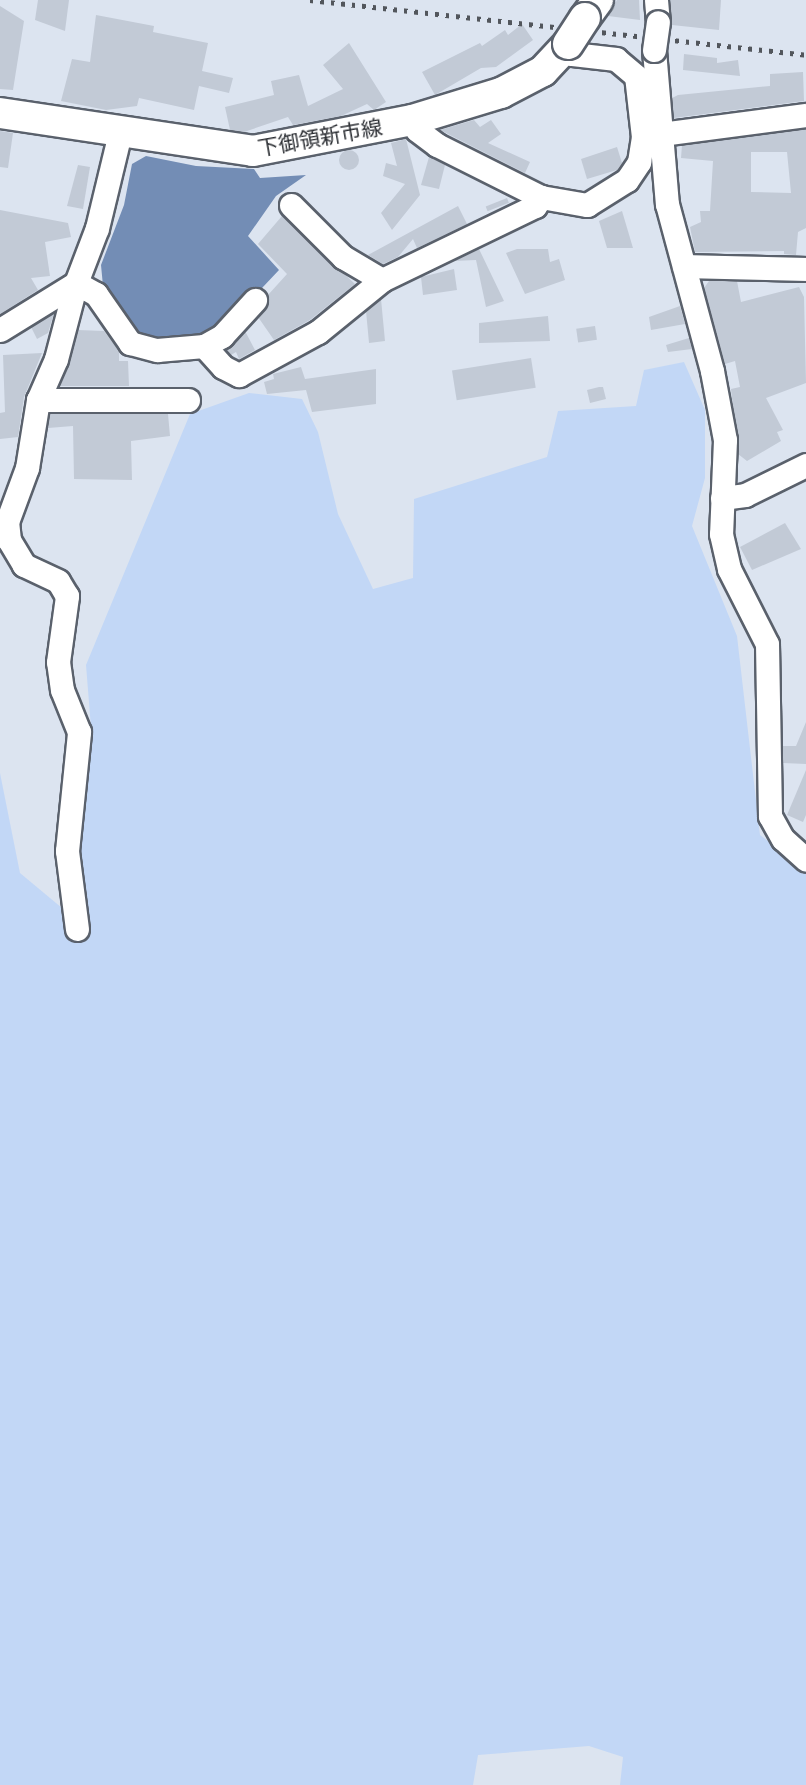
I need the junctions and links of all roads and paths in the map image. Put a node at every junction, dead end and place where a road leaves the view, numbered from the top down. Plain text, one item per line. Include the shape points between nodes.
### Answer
1 (592, 9) edge
2 (657, 11) edge
3 (566, 46) junction
4 (0, 113) edge
5 (806, 115) edge
6 (412, 120) junction
7 (120, 133) junction
8 (652, 135) junction
9 (541, 197) junction
10 (291, 205) dead end
11 (684, 265) junction
12 (806, 270) edge
13 (382, 280) junction
14 (76, 283) junction
15 (255, 300) dead end
16 (0, 330) edge
17 (204, 346) junction
18 (38, 400) junction
19 (187, 400) dead end
20 (806, 465) edge
21 (722, 498) junction
22 (806, 860) edge
23 (78, 929) dead end

1 - 3 main road, 下御領新市線, bridge
2 - 8 street, bridge
3 - 6 main road, 下御領新市線 via 543,71 501,93
3 - 8 street via 572,54 616,59 636,76
4 - 7 main road, 下御領新市線
5 - 8 street
6 - 7 main road, 下御領新市線 via 253,151
6 - 9 street via 417,130 437,145
7 - 14 street via 97,228
8 - 9 street via 639,162 614,190 587,205
8 - 11 street
9 - 13 street via 536,206
10 - 13 street via 343,257
11 - 12 street
11 - 21 street via 725,440
13 - 17 street via 318,332 239,375 223,367
14 - 16 street
14 - 17 street via 96,294 112,311 130,343 156,350
14 - 18 street via 56,359
15 - 17 street via 222,336
18 - 19 street
18 - 23 street via 27,468 7,522 9,540 23,565 58,581 67,596 58,662 62,690 79,732 67,851
20 - 21 street via 745,495
21 - 22 street via 721,534 729,569 767,644 770,816 783,839

